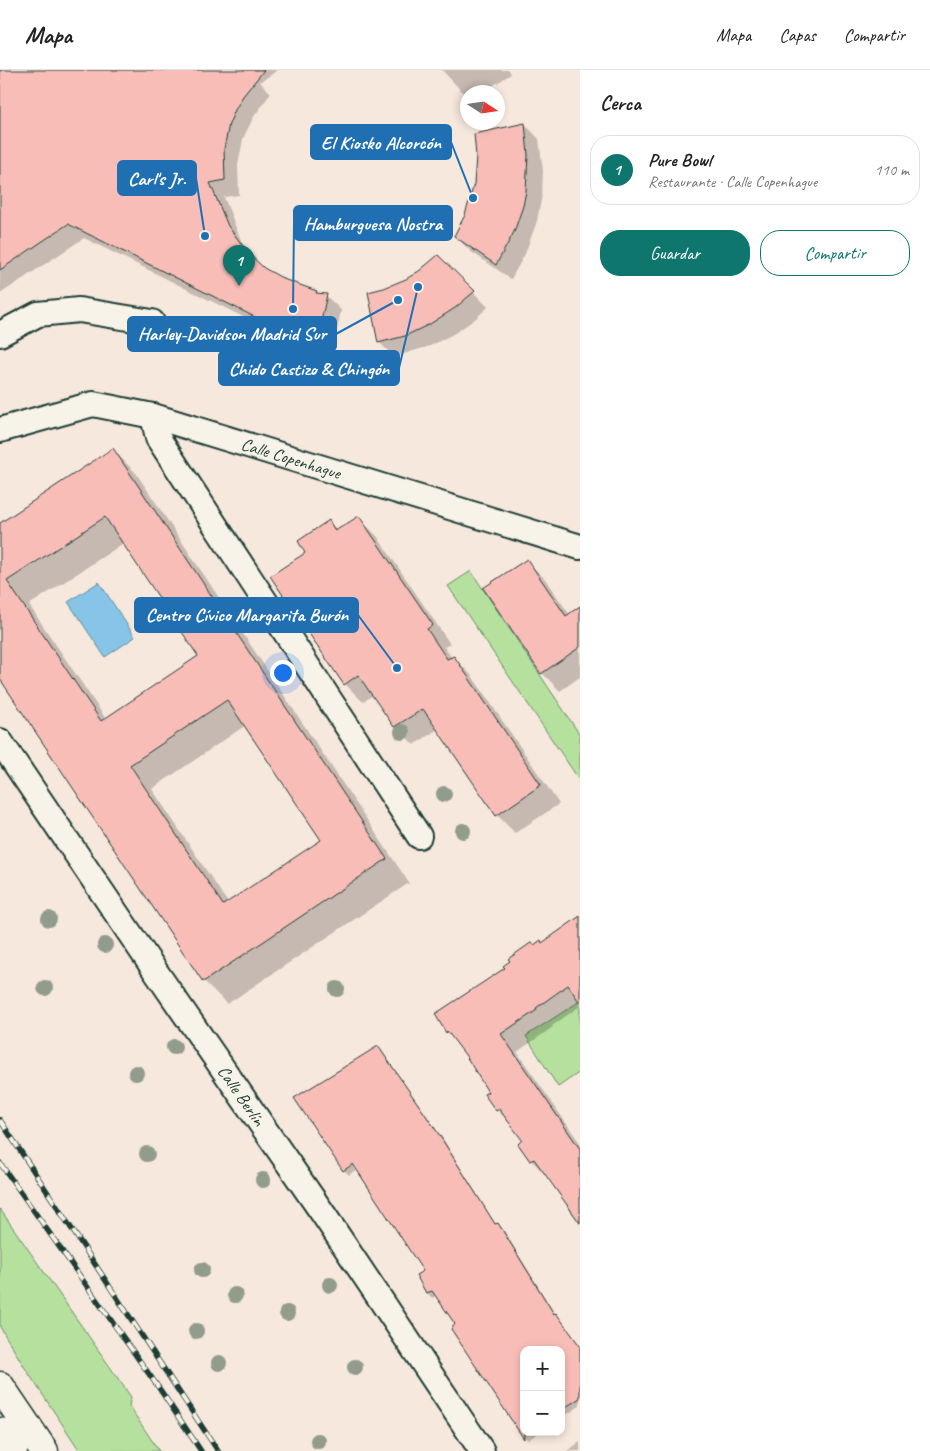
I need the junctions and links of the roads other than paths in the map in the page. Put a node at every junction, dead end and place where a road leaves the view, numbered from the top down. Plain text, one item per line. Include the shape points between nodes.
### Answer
1 (152, 322) dead end
2 (0, 334) edge
3 (153, 416) junction
4 (0, 430) edge
5 (580, 548) edge
6 (0, 741) edge
7 (419, 836) dead end
8 (0, 1386) edge
9 (0, 1432) edge
10 (12, 1451) edge
11 (44, 1451) edge
12 (482, 1451) edge

1 - 2 street via 80,310 38,314
3 - 4 street, Calle Copenhague via 93,404
3 - 5 street, Calle Copenhague
3 - 7 street via 158,438
6 - 12 street, Calle Berlín
8 - 11 main road
9 - 10 main road

